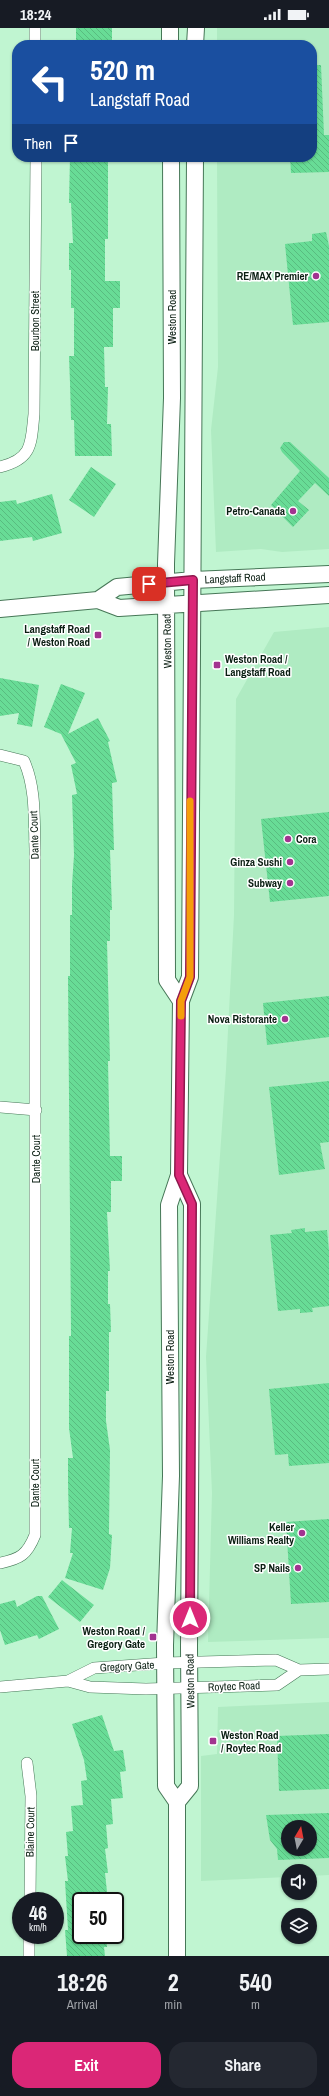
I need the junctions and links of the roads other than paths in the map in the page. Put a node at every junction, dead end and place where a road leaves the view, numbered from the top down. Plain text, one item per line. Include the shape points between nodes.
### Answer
1 (35, 28) edge
2 (170, 28) edge
3 (196, 28) edge
4 (35, 40) edge
5 (170, 40) edge
6 (196, 40) edge
7 (36, 162) edge
8 (171, 162) edge
9 (195, 162) edge
10 (0, 467) edge
11 (329, 574) edge
12 (193, 580) junction
13 (166, 582) junction
14 (329, 595) edge
15 (98, 600) junction
16 (193, 603) junction
17 (166, 605) junction
18 (0, 610) edge
19 (0, 755) edge
20 (181, 1001) junction
21 (0, 1108) edge
22 (36, 1110) junction
23 (179, 1175) junction
24 (0, 1563) edge
25 (190, 1662) junction
26 (165, 1663) junction
27 (329, 1669) edge
28 (298, 1670) junction
29 (68, 1681) junction
30 (0, 1687) edge
31 (166, 1688) junction
32 (191, 1688) junction
33 (27, 1763) dead end
34 (177, 1802) junction
35 (30, 1892) edge
36 (29, 1944) edge
37 (29, 1956) edge
38 (177, 1956) edge

1 - 4 street
2 - 5 main road
3 - 6 main road
7 - 10 street, Bourbon Street via 34,414 30,443 24,456
8 - 13 main road, Weston Road via 172,398
9 - 12 main road, Weston Road
11 - 12 main road, Langstaff Road
12 - 13 main road, Langstaff Road
12 - 16 main road, Weston Road
13 - 15 main road, Langstaff Road via 117,587
13 - 17 main road, Weston Road
14 - 16 main road, Langstaff Road
15 - 17 main road, Langstaff Road via 119,608
15 - 18 main road, Langstaff Road
16 - 17 main road, Langstaff Road
16 - 20 main road, Weston Road via 190,977
17 - 20 main road, Weston Road via 167,980
19 - 22 street, Dante Court via 24,761 31,777 35,849
20 - 23 main road, Weston Road
21 - 22 street
22 - 24 street, Dante Court via 35,1535 23,1555 16,1560
23 - 25 main road, Weston Road via 192,1204
23 - 26 main road, Weston Road via 169,1204 171,1476
25 - 26 street, Gregory Gate
25 - 28 street via 276,1660
25 - 32 main road, Weston Road
26 - 29 street, Gregory Gate via 94,1668
26 - 31 main road, Weston Road
27 - 28 street
28 - 32 street, Roytec Road via 277,1685
29 - 30 street, Gregory Gate
29 - 31 street, Gregory Gate via 90,1687
31 - 32 street, Roytec Road
31 - 34 main road, Weston Road via 166,1786
32 - 34 main road, Weston Road via 190,1786
33 - 35 street, Blaine Court via 31,1796
34 - 38 main road
36 - 37 street

